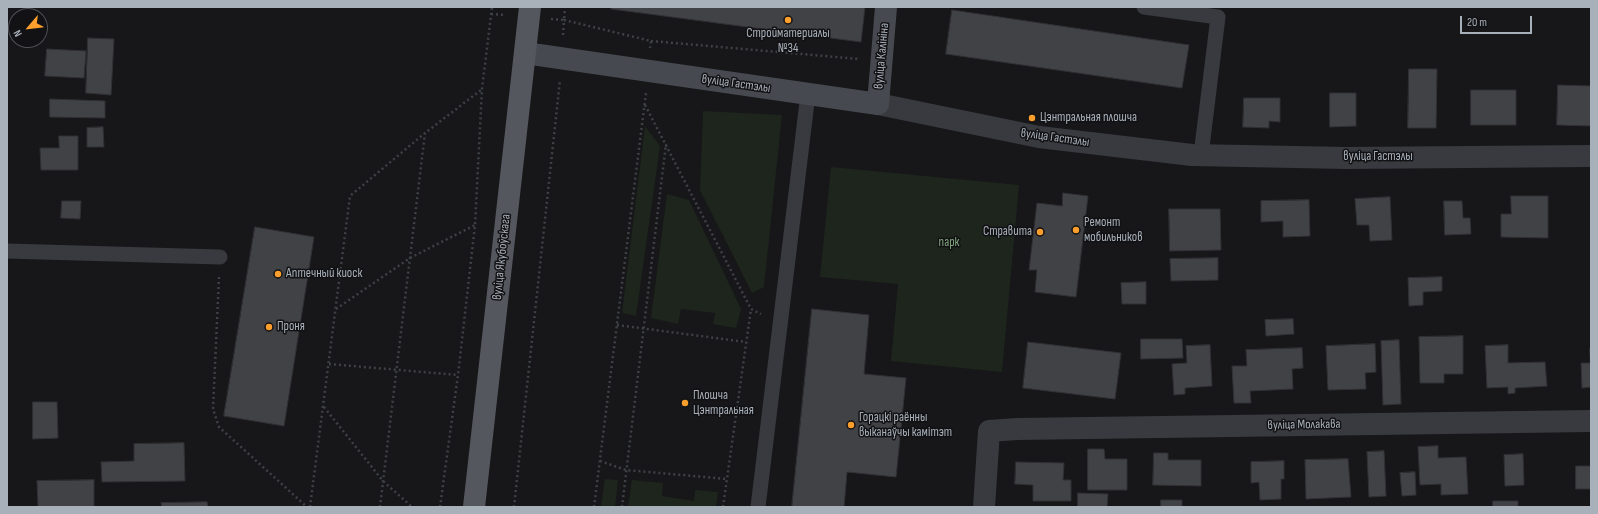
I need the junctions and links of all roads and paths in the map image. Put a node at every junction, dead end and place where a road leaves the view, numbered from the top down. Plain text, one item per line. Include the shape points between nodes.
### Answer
1 (492, 7) edge
2 (530, 7) edge
3 (886, 7) edge
4 (1144, 7) edge
5 (564, 20) dead end
6 (651, 41) junction
7 (525, 53) junction
8 (882, 61) junction
9 (649, 71) junction
10 (560, 76) dead end
11 (482, 89) junction
12 (808, 94) junction
13 (878, 104) junction
14 (645, 105) junction
15 (425, 133) junction
16 (666, 144) junction
17 (1201, 155) junction
18 (1591, 156) edge
19 (475, 225) junction
20 (7, 251) edge
21 (220, 257) joint
22 (410, 258) junction
23 (751, 309) junction
24 (336, 310) junction
25 (781, 323) junction
26 (617, 325) junction
27 (643, 328) junction
28 (746, 342) junction
29 (329, 364) junction
30 (397, 371) junction
31 (458, 375) junction
32 (323, 406) junction
33 (1591, 421) edge
34 (600, 461) junction
35 (626, 470) junction
36 (727, 478) junction
37 (383, 480) junction
38 (307, 507) edge
39 (310, 507) edge
40 (380, 507) edge
41 (412, 507) edge
42 (440, 507) edge
43 (474, 507) edge
44 (514, 507) edge
45 (594, 507) edge
46 (622, 507) edge
47 (723, 507) edge
48 (758, 507) edge
49 (984, 507) edge

1 - 11 path
2 - 7 main road, вуліца Якубоўскага
3 - 8 main road, вуліца Калініна
4 - 17 lane via 1218,17
5 - 6 path
6 - 8 path
6 - 9 path
7 - 9 main road, вуліца Гастэлы
7 - 43 main road, вуліца Якубоўскага
8 - 13 main road, вуліца Калініна
9 - 12 main road, вуліца Гастэлы
9 - 14 path
10 - 44 path
11 - 15 path
11 - 19 path
12 - 13 main road, вуліца Гастэлы
12 - 25 lane
13 - 17 street, вуліца Гастэлы via 1039,138
14 - 16 path
14 - 26 path
15 - 22 path
15 - 24 path via 350,196
16 - 23 path
16 - 27 path
17 - 18 street, вуліца Гастэлы via 1346,158
19 - 22 path
19 - 31 path
20 - 21 lane
21 - 38 path via 213,409 219,426
22 - 24 path
22 - 30 path
23 - 25 path
23 - 28 path
24 - 29 path
25 - 48 lane
26 - 27 path
26 - 34 path
27 - 28 path
27 - 35 path
28 - 36 path
29 - 30 path
29 - 32 path
30 - 31 path
30 - 37 path
31 - 42 path
32 - 37 path
32 - 39 path
33 - 49 street, вуліца Молакава via 989,431
34 - 35 path
34 - 45 path
35 - 36 path
35 - 46 path
36 - 47 path
37 - 40 path
37 - 41 path

